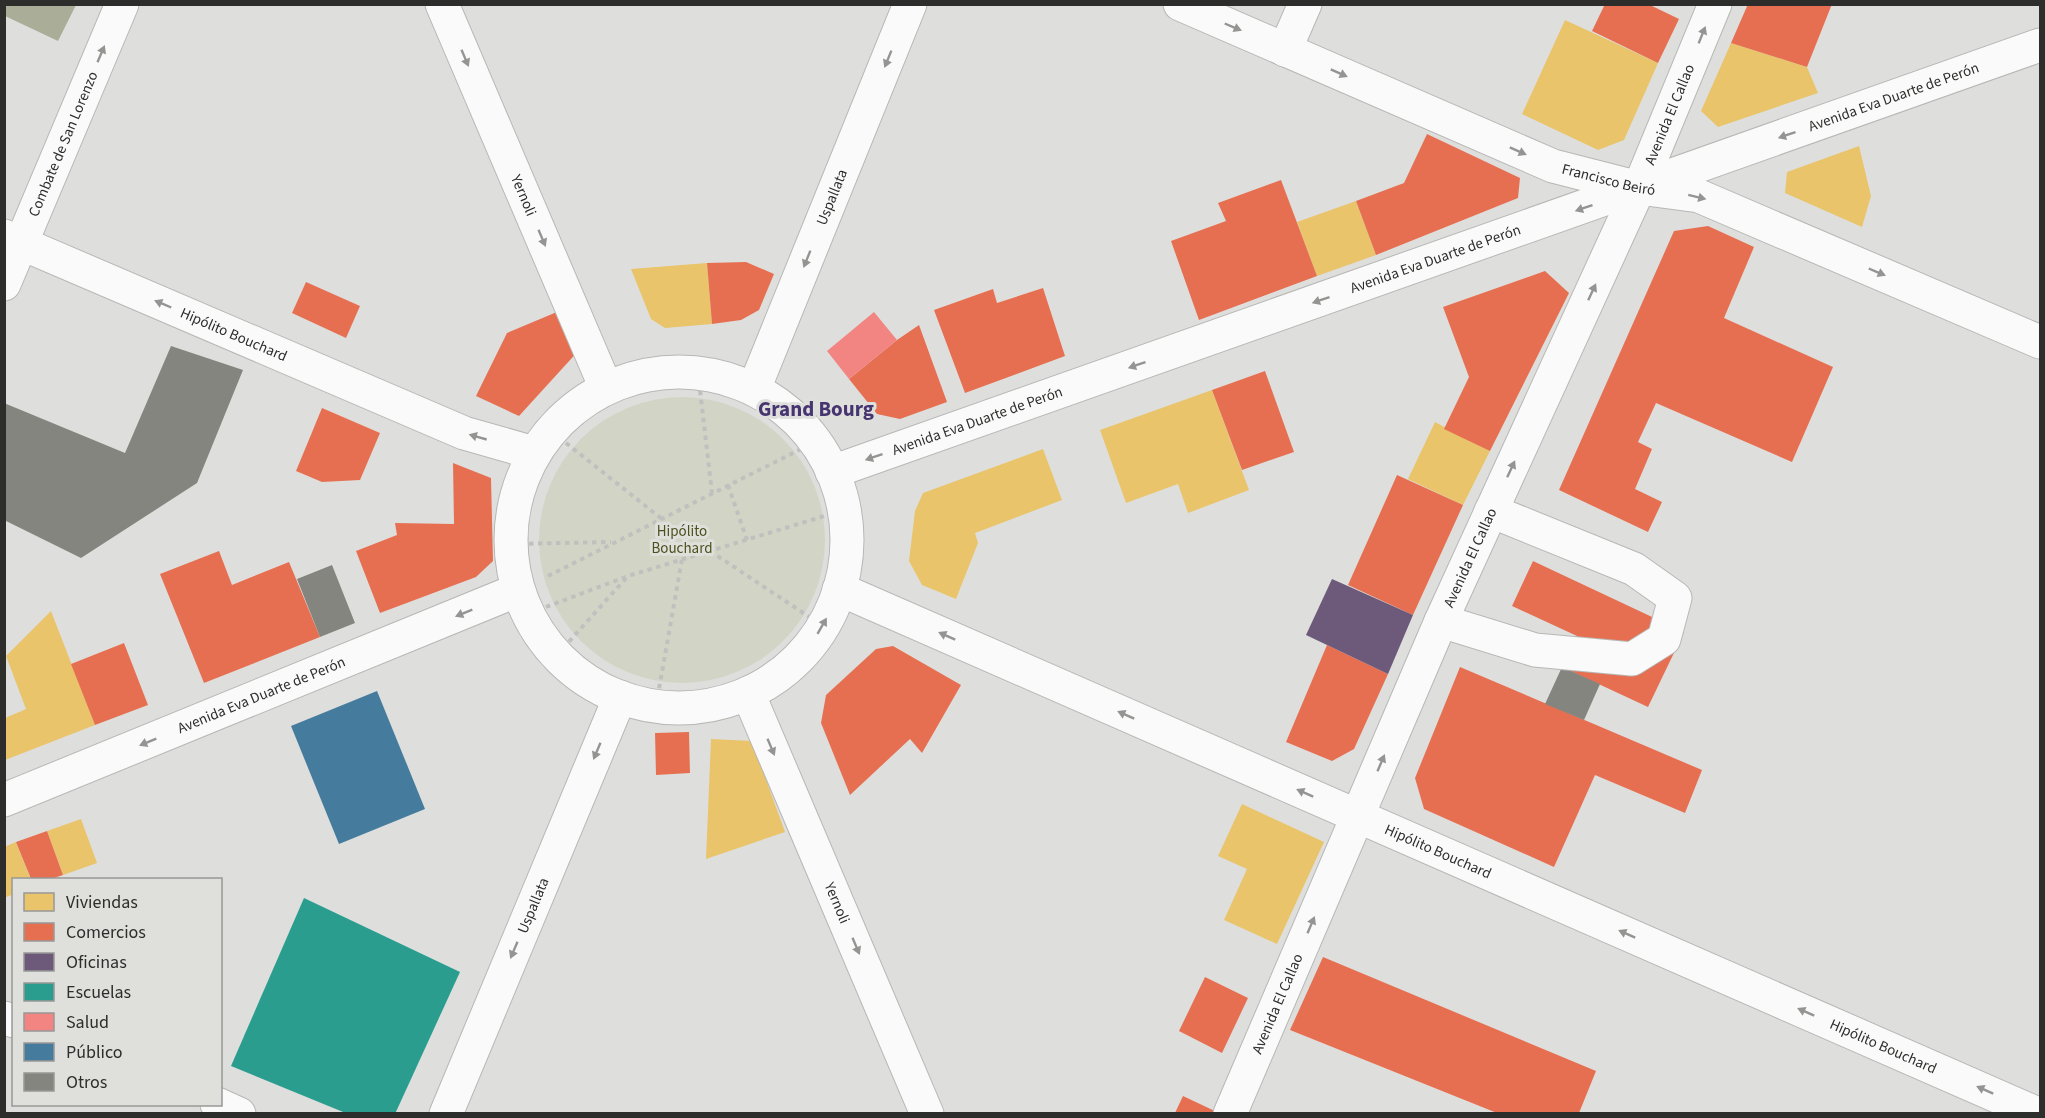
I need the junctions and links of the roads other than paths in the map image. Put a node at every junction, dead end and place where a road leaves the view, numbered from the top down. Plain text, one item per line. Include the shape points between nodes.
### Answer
1 (122, 4) edge
2 (442, 4) edge
3 (910, 4) edge
4 (1180, 4) edge
5 (1305, 4) edge
6 (1715, 4) edge
7 (2040, 45) edge
8 (1285, 50) junction
9 (1640, 188) junction
10 (13, 239) edge
11 (4, 284) edge
12 (2040, 342) edge
13 (606, 388) junction
14 (754, 389) junction
15 (542, 442) junction
16 (832, 472) junction
17 (1491, 511) junction
18 (840, 589) junction
19 (523, 602) junction
20 (1441, 621) junction
21 (748, 693) junction
22 (620, 697) junction
23 (4, 800) edge
24 (1358, 816) junction
25 (222, 1106) edge
26 (239, 1113) edge
27 (446, 1113) edge
28 (927, 1113) edge
29 (1230, 1113) edge
30 (2038, 1113) edge

10 -> 1 street, Combate de San Lorenzo
2 -> 13 street, Yernoli
3 -> 14 street, Uspallata
4 -> 8 street, Francisco Beiró
5 - 8 street
9 -> 6 street, Avenida El Callao
7 -> 9 street, Avenida Eva Duarte de Perón
8 -> 9 street, Francisco Beiró via 1553,166
9 -> 12 street, Francisco Beiró via 1699,196
9 -> 16 street, Avenida Eva Duarte de Perón
17 -> 9 street, Avenida El Callao
10 - 11 street, Combate de San Lorenzo
15 -> 10 street, Hipólito Bouchard via 464,433
13 - 14 street via 636,377 667,372 698,373
13 - 15 street via 567,414
14 - 16 street via 788,412 815,442
15 - 19 street via 516,497 511,544
16 - 18 street via 844,510 847,550
17 - 20 street, Avenida El Callao
17 - 20 street via 1634,569 1675,598 1664,639 1632,659 1535,650
18 - 21 street via 824,626 803,654 777,677
24 -> 18 street, Hipólito Bouchard
19 - 22 street via 541,636 557,655 586,680
19 -> 23 street, Avenida Eva Duarte de Perón
24 -> 20 street, Avenida El Callao
21 - 22 street via 718,704 687,708 656,706
21 -> 28 street, Yernoli
22 -> 27 street, Uspallata
29 -> 24 street, Avenida El Callao
30 -> 24 street, Hipólito Bouchard
25 - 26 street

